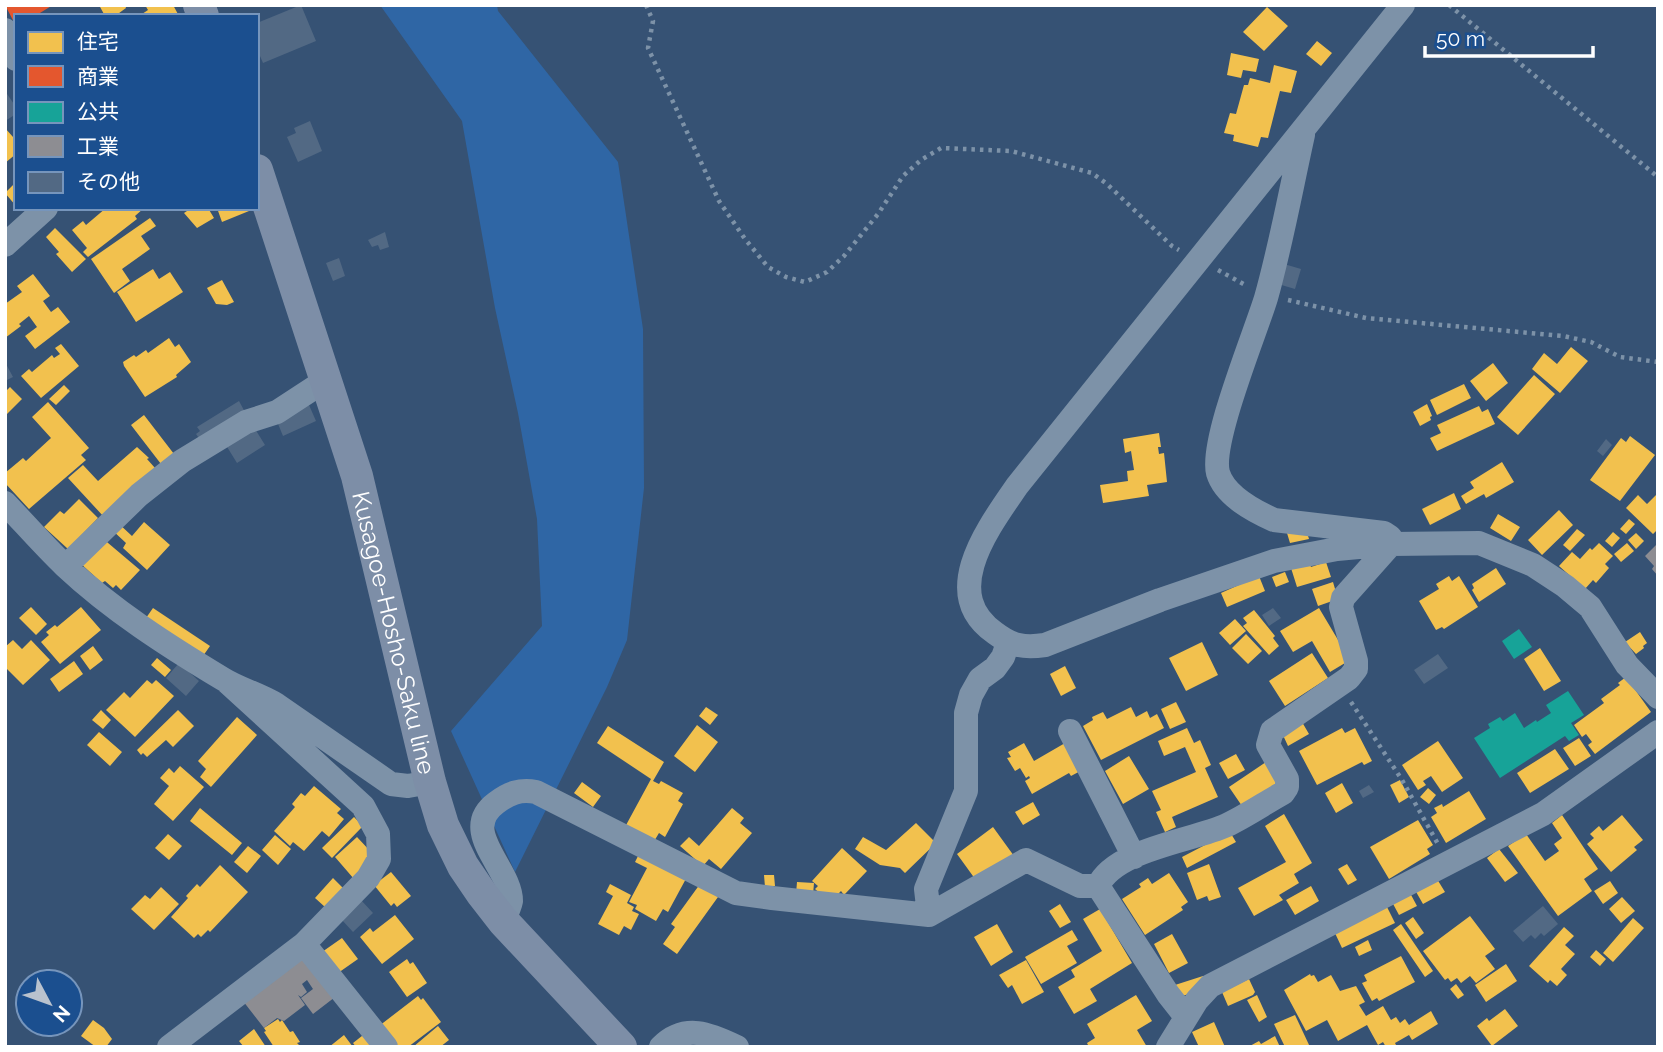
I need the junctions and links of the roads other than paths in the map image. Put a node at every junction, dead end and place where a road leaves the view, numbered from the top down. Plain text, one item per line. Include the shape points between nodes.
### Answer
1 (1403, 5) edge
2 (5, 30) edge
3 (14, 54) edge
4 (1305, 128) junction
5 (259, 176) edge
6 (44, 210) edge
7 (5, 245) edge
8 (326, 380) junction
9 (5, 503) edge
10 (1391, 544) junction
11 (66, 566) junction
12 (1009, 643) junction
13 (226, 681) junction
14 (1658, 697) edge
15 (1070, 731) dead end
16 (1658, 732) edge
17 (430, 782) junction
18 (1134, 857) junction
19 (1098, 886) junction
20 (929, 915) junction
21 (503, 921) junction
22 (304, 944) junction
23 (1186, 1017) junction
24 (169, 1047) edge
25 (386, 1047) edge
26 (621, 1047) edge
27 (661, 1047) edge
28 (737, 1047) edge
29 (1168, 1047) edge

1 - 4 street
2 - 3 street
4 - 10 street via 1266,296 1218,443 1218,470 1230,492 1259,513 1293,524 1384,533
4 - 12 street via 1017,486 984,536 972,564 972,605 989,629
5 - 8 main road, Kusagoe-Hosho-Saku line
6 - 7 street
8 - 11 street via 277,412 246,422 182,461 139,495
8 - 17 main road, Kusagoe-Hosho-Saku line via 357,477
9 - 11 street
10 - 12 street via 1274,561 1045,645
10 - 14 street via 1479,543 1533,565 1590,607 1627,665
10 - 18 street via 1343,598 1341,607 1356,668 1272,731 1268,744 1287,779 1283,793 1226,826
11 - 13 street via 132,620
12 - 20 street via 971,695 966,713 966,791 926,889
13 - 17 street via 277,705 391,784
13 - 22 street via 363,806 378,834 379,859 368,878
15 - 18 street
16 - 23 street via 1544,814 1210,986
17 - 21 main road, Kusagoe-Hosho-Saku line via 443,825 463,866
18 - 19 street via 1108,871
19 - 20 street via 1080,886 1026,860
19 - 23 street
20 - 21 street via 736,893 522,789 489,808 482,821 484,839 511,902
21 - 26 main road, Kusagoe-Hosho-Saku line
22 - 24 street
22 - 25 street
23 - 29 street
27 - 28 street via 690,1031

